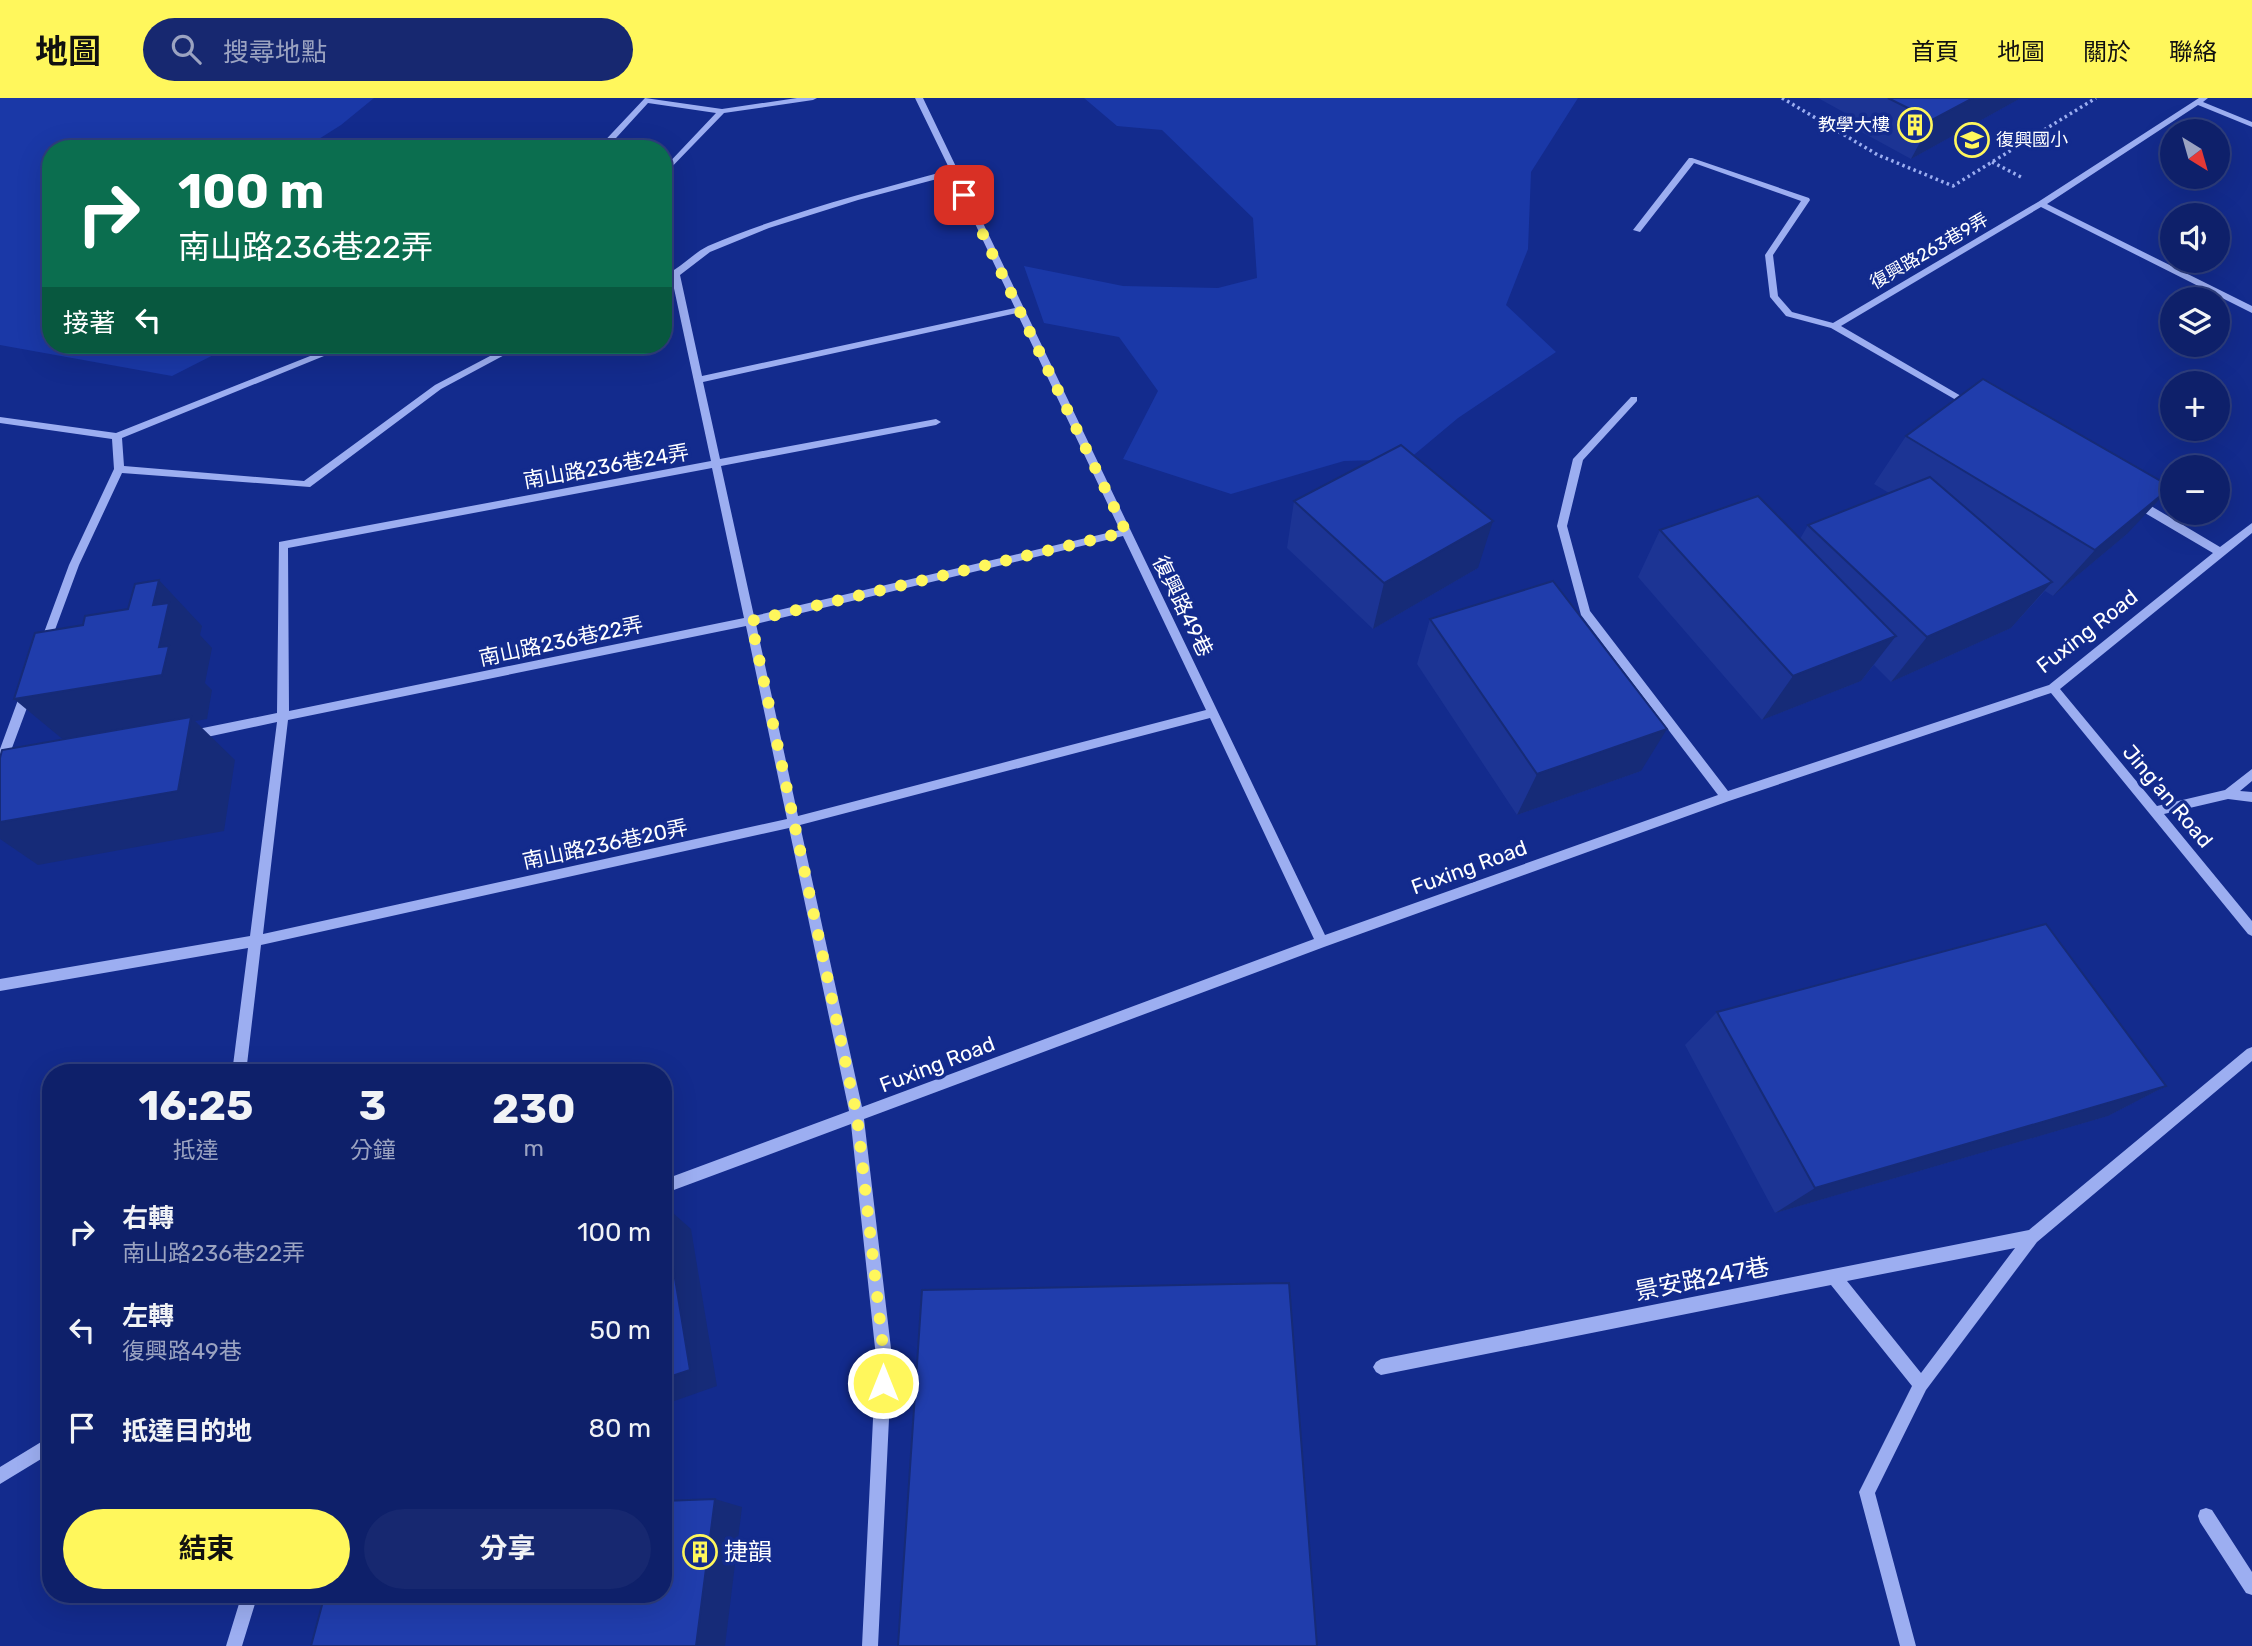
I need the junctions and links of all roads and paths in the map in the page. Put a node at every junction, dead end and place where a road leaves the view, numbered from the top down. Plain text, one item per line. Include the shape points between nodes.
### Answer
1 (813, 98) edge
2 (919, 98) edge
3 (1782, 98) edge
4 (2096, 98) edge
5 (648, 99) edge
6 (2201, 100) edge
7 (722, 111) junction
8 (2252, 125) edge
9 (609, 140) edge
10 (672, 164) edge
11 (953, 172) junction
12 (2041, 204) junction
13 (1637, 230) dead end
14 (672, 274) edge
15 (672, 287) edge
16 (1019, 310) junction
17 (2252, 310) edge
18 (1833, 326) junction
19 (323, 354) edge
20 (501, 354) edge
21 (698, 380) junction
22 (1634, 399) dead end
23 (1976, 409) edge
24 (0, 420) edge
25 (936, 422) dead end
26 (117, 436) junction
27 (716, 465) junction
28 (119, 469) junction
29 (2128, 498) edge
30 (2252, 527) edge
31 (1126, 532) junction
32 (2221, 553) junction
33 (751, 621) junction
34 (42, 652) edge
35 (33, 677) edge
36 (2053, 688) junction
37 (1213, 713) junction
38 (283, 718) junction
39 (175, 738) edge
40 (0, 764) edge
41 (13, 769) edge
42 (0, 772) edge
43 (2252, 774) edge
44 (2228, 794) junction
45 (1726, 797) junction
46 (2252, 797) edge
47 (2157, 811) junction
48 (794, 822) junction
49 (2252, 930) edge
50 (256, 941) junction
51 (1322, 942) junction
52 (0, 985) edge
53 (2252, 1053) edge
54 (240, 1064) edge
55 (857, 1116) junction
56 (672, 1184) edge
57 (2032, 1237) junction
58 (1833, 1276) junction
59 (1381, 1367) dead end
60 (1921, 1385) junction
61 (42, 1450) edge
62 (0, 1476) edge
63 (2206, 1516) dead end
64 (2252, 1587) edge
65 (247, 1603) edge
66 (234, 1646) edge
67 (870, 1646) edge
68 (1908, 1646) edge

1 - 7 street
2 - 11 street, 復興路49巷
3 - 4 path via 1878,155 1953,186
5 - 7 street
5 - 9 street
6 - 8 street
6 - 12 street, 復興路263巷9弄
7 - 10 street
11 - 14 street via 766,226 707,250
11 - 16 street, 復興路49巷
12 - 17 lane
12 - 18 street, 復興路263巷9弄
13 - 18 lane via 1692,160 1806,200 1769,255 1774,297 1789,314
15 - 21 street
16 - 21 street
16 - 31 street, 復興路49巷
18 - 23 street
19 - 26 lane
20 - 28 street via 438,387 306,485
21 - 27 street
22 - 45 street via 1578,459 1562,526 1585,612
24 - 26 street
25 - 27 street, 南山路236巷24弄
26 - 28 lane
27 - 33 street
27 - 38 street, 南山路236巷24弄 via 283,545
28 - 34 lane via 74,565
29 - 32 street
30 - 32 street, Fuxing Road
31 - 33 street, 南山路236巷22弄
31 - 37 street, 復興路49巷
32 - 36 street, Fuxing Road
33 - 38 street, 南山路236巷22弄
33 - 48 street
35 - 40 lane
36 - 45 street, Fuxing Road
36 - 47 street, Jing'an Road
37 - 48 street, 南山路236巷20弄
37 - 51 street, 復興路49巷
38 - 39 street, 南山路236巷22弄
38 - 50 street
41 - 42 street
43 - 44 street
44 - 46 street
44 - 47 street
45 - 51 street, Fuxing Road
47 - 49 street, Jing'an Road
48 - 50 street, 南山路236巷20弄
48 - 55 street
50 - 52 street, 南山路236巷20弄
50 - 54 street
51 - 55 street, Fuxing Road
53 - 57 street
55 - 56 street, Fuxing Road
55 - 67 street via 884,1357
57 - 58 street, 景安路247巷
57 - 60 street
58 - 59 street, 景安路247巷
58 - 60 street
60 - 68 street via 1867,1492
61 - 62 street
63 - 64 street
65 - 66 street

